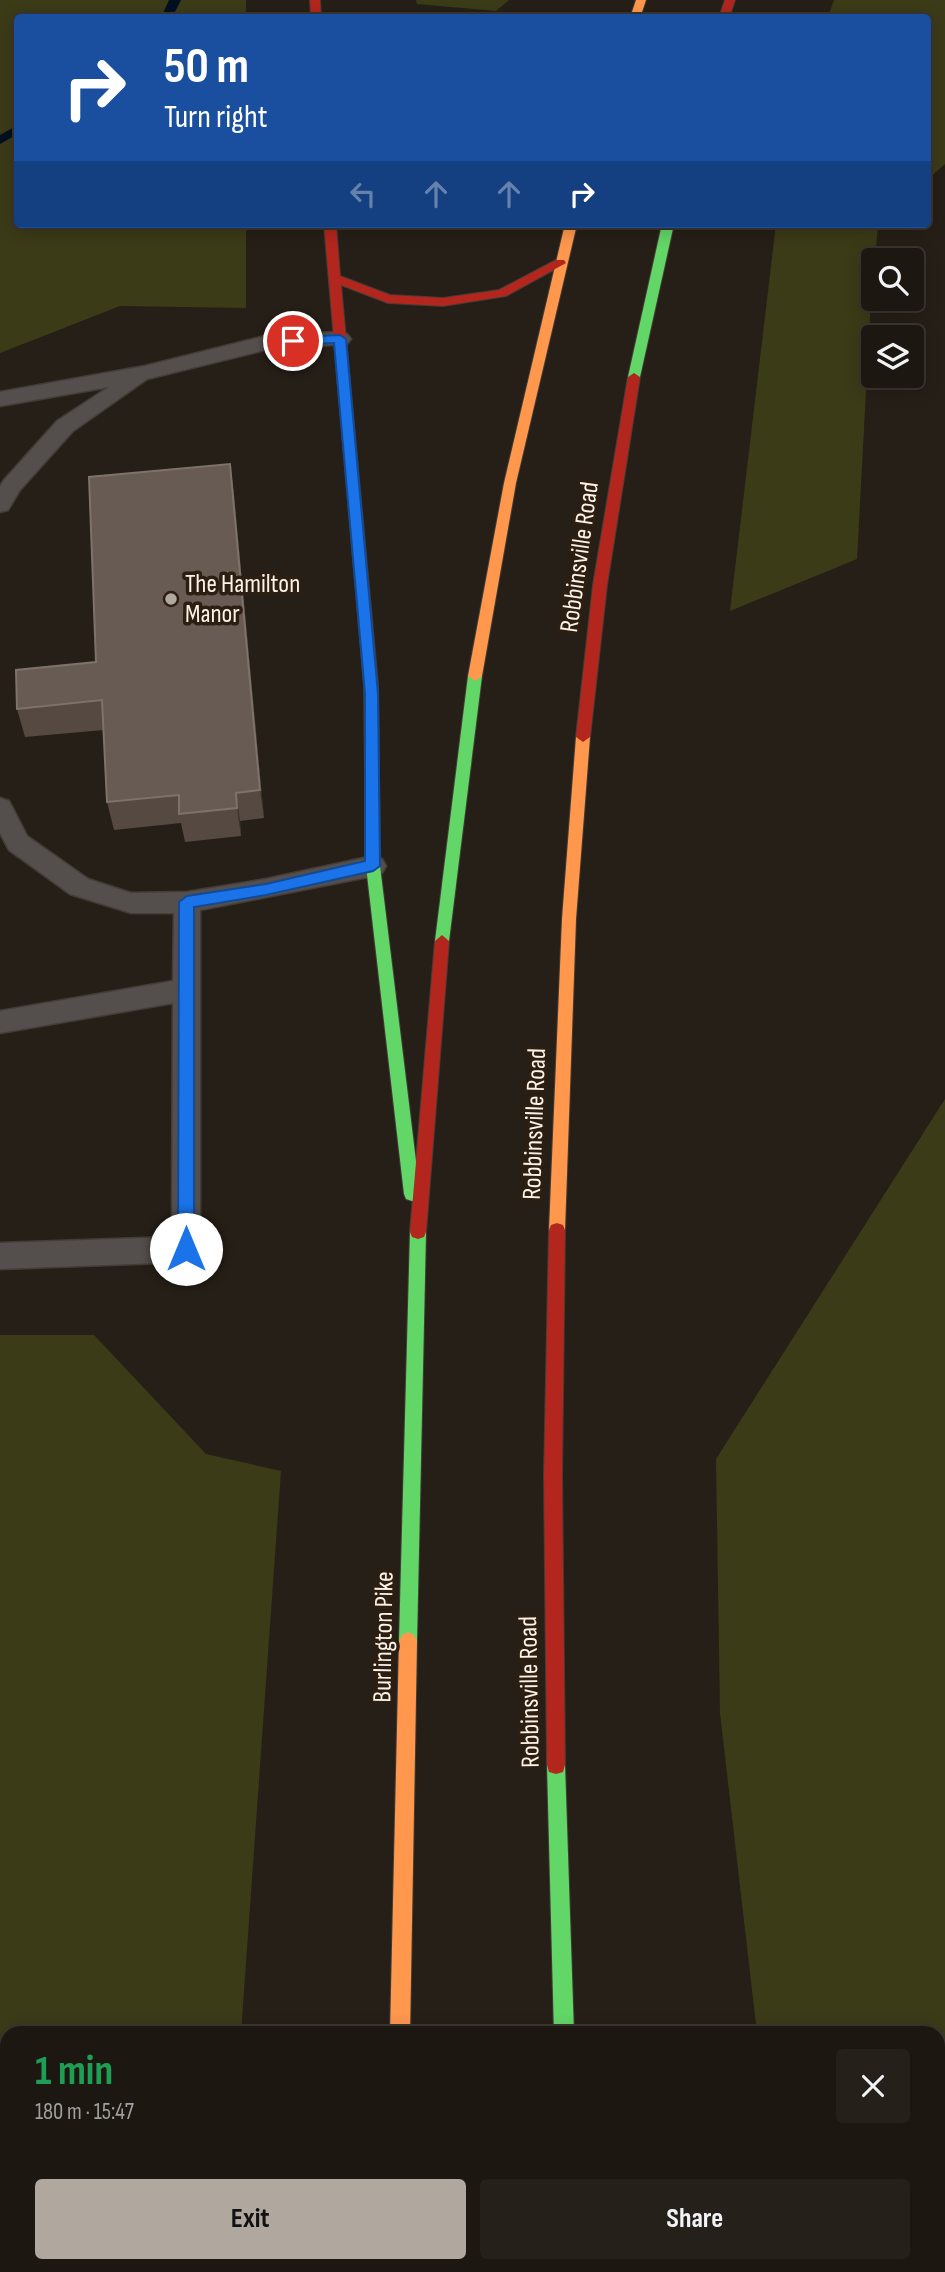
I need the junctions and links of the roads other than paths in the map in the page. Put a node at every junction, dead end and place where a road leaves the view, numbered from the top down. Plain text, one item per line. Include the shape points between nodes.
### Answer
1 (330, 228) edge
2 (570, 228) edge
3 (667, 228) edge
4 (560, 263) junction
5 (334, 278) junction
6 (340, 339) junction
7 (145, 373) junction
8 (0, 399) edge
9 (0, 504) edge
10 (0, 808) edge
11 (373, 866) junction
12 (187, 902) junction
13 (186, 990) junction
14 (0, 1022) edge
15 (417, 1241) junction
16 (0, 1256) edge
17 (400, 2026) edge
18 (564, 2026) edge

1 - 5 main road
2 - 4 main road
3 - 18 main road, Robbinsville Road via 616,470 584,723 568,926 556,1174 553,1448
4 - 5 main road via 502,293 443,302 388,299
4 - 15 main road via 510,483 474,683 438,975
5 - 6 main road
6 - 7 lane via 270,342
6 - 11 main road via 372,694
7 - 8 lane
7 - 9 lane via 65,426
10 - 12 lane via 18,843 79,887 131,904
11 - 12 lane
11 - 15 main road
12 - 13 lane
13 - 14 lane
13 - 16 lane via 186,1249
15 - 17 main road, Burlington Pike

